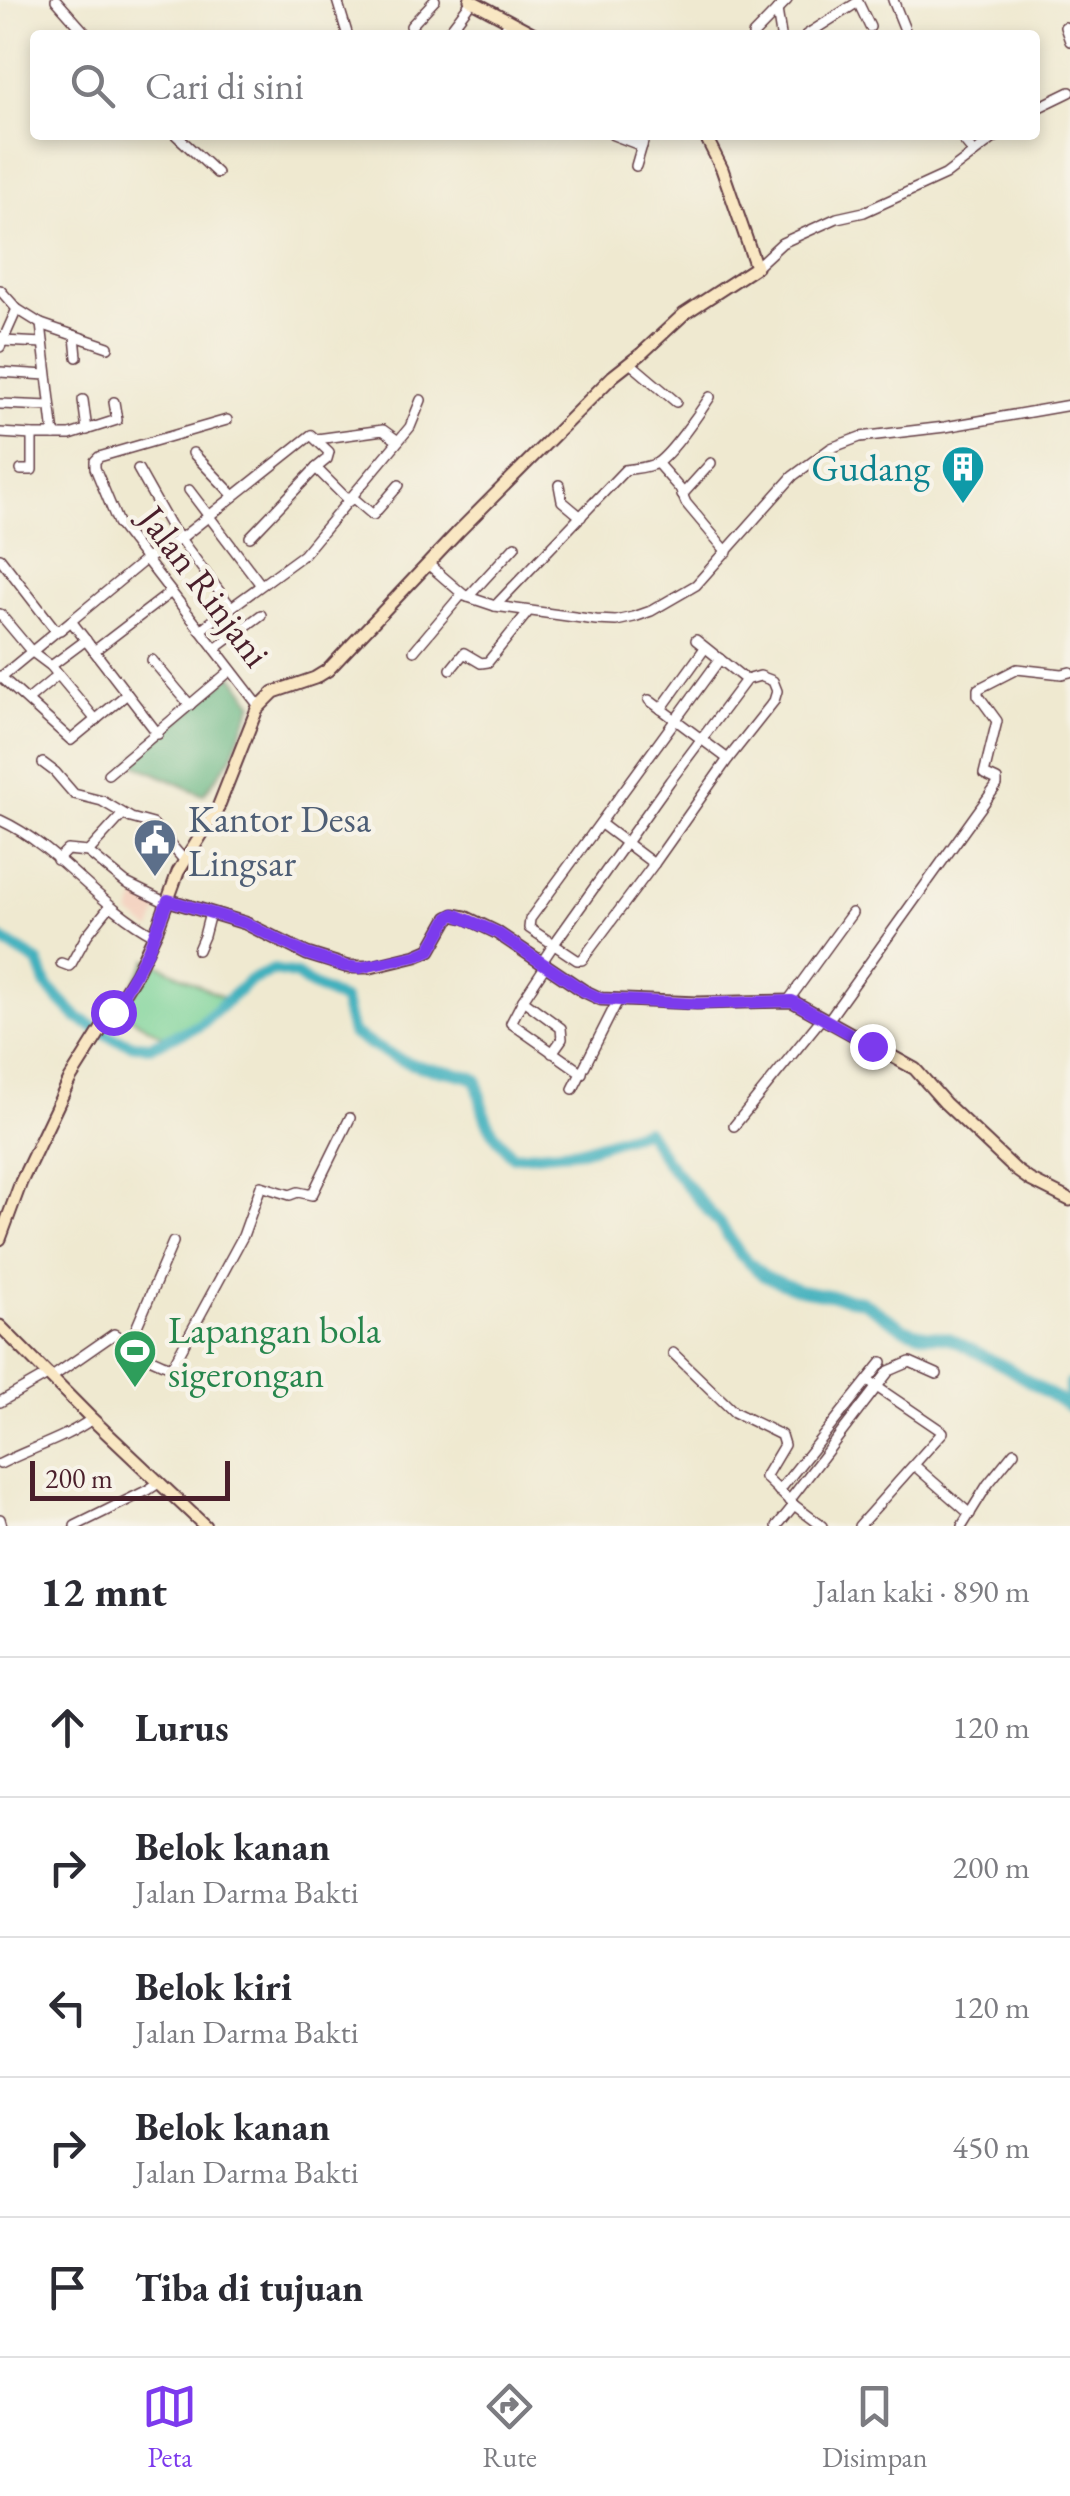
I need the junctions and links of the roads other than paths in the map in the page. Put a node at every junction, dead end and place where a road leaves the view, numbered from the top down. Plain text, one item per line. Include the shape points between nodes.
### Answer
1 (56, 0) edge
2 (337, 0) edge
3 (435, 0) edge
4 (787, 0) edge
5 (892, 0) edge
6 (471, 1) edge
7 (859, 1) edge
8 (778, 14) junction
9 (509, 22) junction
10 (410, 26) dead end
11 (870, 26) dead end
12 (1064, 27) dead end
13 (83, 30) edge
14 (347, 30) edge
15 (450, 30) edge
16 (503, 30) edge
17 (526, 30) edge
18 (760, 30) edge
19 (780, 30) edge
20 (814, 30) edge
21 (904, 30) edge
22 (1070, 41) edge
23 (1070, 92) edge
24 (1040, 107) edge
25 (181, 140) edge
26 (626, 140) edge
27 (644, 140) edge
28 (708, 140) edge
29 (963, 140) edge
30 (991, 140) edge
31 (642, 146) junction
32 (974, 153) junction
33 (636, 166) dead end
34 (217, 173) dead end
35 (754, 259) junction
36 (0, 290) edge
37 (17, 310) junction
38 (41, 324) junction
39 (75, 336) junction
40 (1, 342) edge
41 (43, 343) junction
42 (108, 347) dead end
43 (77, 357) dead end
44 (630, 363) junction
45 (0, 372) edge
46 (46, 375) junction
47 (710, 397) dead end
48 (83, 400) dead end
49 (422, 400) dead end
50 (114, 402) dead end
51 (676, 402) dead end
52 (0, 404) edge
53 (1070, 404) edge
54 (50, 406) junction
55 (227, 420) dead end
56 (88, 430) junction
57 (0, 434) edge
58 (32, 435) junction
59 (54, 435) junction
60 (317, 439) junction
61 (398, 441) junction
62 (193, 453) dead end
63 (657, 463) junction
64 (711, 463) dead end
65 (316, 468) junction
66 (138, 469) dead end
67 (21, 470) dead end
68 (399, 484) dead end
69 (559, 486) dead end
70 (189, 490) dead end
71 (682, 495) junction
72 (234, 496) junction
73 (350, 499) junction
74 (209, 516) junction
75 (581, 517) junction
76 (250, 537) dead end
77 (180, 539) junction
78 (514, 546) dead end
79 (727, 552) junction
80 (0, 558) edge
81 (146, 559) junction
82 (428, 564) junction
83 (260, 585) junction
84 (171, 592) junction
85 (465, 595) junction
86 (495, 606) junction
87 (231, 607) junction
88 (528, 612) junction
89 (0, 614) edge
90 (262, 616) dead end
91 (71, 622) junction
92 (58, 630) junction
93 (200, 630) junction
94 (86, 640) junction
95 (696, 640) dead end
96 (705, 648) junction
97 (31, 650) junction
98 (215, 650) junction
99 (94, 651) junction
100 (414, 652) dead end
101 (152, 660) dead end
102 (720, 660) junction
103 (451, 669) dead end
104 (231, 670) junction
105 (55, 671) junction
106 (1070, 672) edge
107 (0, 676) edge
108 (746, 680) junction
109 (128, 694) junction
110 (28, 700) junction
111 (648, 700) dead end
112 (190, 705) junction
113 (259, 706) junction
114 (661, 709) junction
115 (96, 720) junction
116 (676, 720) junction
117 (158, 734) junction
118 (702, 739) junction
119 (728, 759) junction
120 (43, 763) dead end
121 (108, 774) dead end
122 (123, 814) junction
123 (0, 820) edge
124 (601, 824) junction
125 (627, 843) junction
126 (88, 852) junction
127 (57, 860) junction
128 (184, 860) junction
129 (654, 864) junction
130 (167, 901) junction
131 (110, 906) junction
132 (852, 912) dead end
133 (210, 913) junction
134 (154, 936) junction
135 (554, 944) junction
136 (198, 950) dead end
137 (61, 963) dead end
138 (544, 964) junction
139 (522, 1000) junction
140 (618, 1000) junction
141 (788, 1001) junction
142 (824, 1020) junction
143 (552, 1054) junction
144 (582, 1073) junction
145 (573, 1090) dead end
146 (350, 1118) dead end
147 (734, 1126) dead end
148 (1070, 1200) edge
149 (0, 1239) edge
150 (174, 1242) dead end
151 (0, 1326) edge
152 (129, 1345) junction
153 (673, 1353) dead end
154 (882, 1362) dead end
155 (937, 1374) dead end
156 (50, 1376) junction
157 (872, 1385) junction
158 (0, 1402) edge
159 (92, 1418) junction
160 (1014, 1452) dead end
161 (0, 1464) edge
162 (914, 1465) junction
163 (160, 1482) junction
164 (779, 1491) junction
165 (791, 1503) junction
166 (970, 1514) junction
167 (0, 1519) edge
168 (2, 1526) edge
169 (75, 1526) edge
170 (206, 1526) edge
171 (777, 1526) edge
172 (822, 1526) edge
173 (859, 1526) edge
174 (962, 1526) edge

1 - 13 street
2 - 14 street
3 - 10 street
4 - 8 street
5 - 21 street
6 - 9 street
6 - 15 street
7 - 11 street
7 - 20 street
8 - 18 street
8 - 19 street
9 - 16 street
9 - 17 street
12 - 22 street
23 - 24 street
25 - 34 street
26 - 31 street
27 - 31 street
28 - 35 street
29 - 32 street
30 - 32 street
31 - 33 street
32 - 35 street via 934,181
35 - 44 street via 740,280 684,314
36 - 37 street
37 - 38 street
37 - 40 street
38 - 39 street
38 - 41 street
39 - 42 street
39 - 43 street
40 - 41 street
41 - 46 street
44 - 51 street
44 - 82 street
45 - 46 street
46 - 54 street
47 - 63 street
48 - 56 street
49 - 61 street
50 - 56 street via 117,420
52 - 54 street
53 - 79 street via 844,442 793,476
54 - 59 street
55 - 81 street, Jalan Rinjani via 95,461 115,517
56 - 59 street
57 - 58 street
58 - 59 street
58 - 67 street via 32,470
60 - 61 street via 384,430
60 - 65 street via 329,452
60 - 72 street via 310,436
61 - 73 street
62 - 72 street
63 - 71 street
63 - 75 street via 625,470
64 - 71 street
65 - 73 street
65 - 76 street
66 - 77 street
68 - 73 street via 373,515
69 - 75 street via 562,501
70 - 74 street
71 - 79 street
72 - 74 street
73 - 83 street via 303,555
74 - 77 street
74 - 83 street
75 - 86 street
77 - 81 street
77 - 87 street
78 - 85 street
79 - 88 street via 696,586 652,612 606,621
80 - 92 street
81 - 84 street, Jalan Rinjani
81 - 91 street
82 - 85 street
82 - 113 street via 328,670 279,689
83 - 87 street
84 - 93 street, Jalan Rinjani
84 - 99 street
85 - 86 street
85 - 100 street
86 - 88 street
87 - 93 street
88 - 103 street via 488,662 462,654
89 - 97 street
90 - 98 street
91 - 92 street
91 - 94 street
92 - 97 street
93 - 98 street, Jalan Rinjani
94 - 99 street
94 - 105 street
95 - 96 street
96 - 102 street
96 - 114 street
97 - 105 street
97 - 107 street
98 - 104 street, Jalan Rinjani
99 - 109 street
101 - 112 street
102 - 108 street
102 - 116 street
104 - 112 street
104 - 113 street, Jalan Rinjani
105 - 110 street
105 - 115 street
106 - 142 street via 1016,669 978,688 997,721 984,772 997,784
107 - 110 street
108 - 118 street
108 - 119 street via 768,678 776,695
109 - 115 street
109 - 117 street
110 - 115 street via 71,740
111 - 114 street
112 - 117 street
113 - 128 street via 211,821
114 - 116 street
116 - 118 street
116 - 124 street
117 - 121 street
118 - 119 street
118 - 125 street
119 - 129 street
120 - 122 street via 74,794
122 - 126 street
122 - 128 street via 156,827
123 - 127 street
124 - 125 street
124 - 135 street via 528,923
125 - 129 street
125 - 135 street
126 - 127 street via 72,849
126 - 130 street via 126,883
127 - 131 street
128 - 130 street
129 - 135 street via 581,960
130 - 133 street
130 - 134 street
131 - 134 street
131 - 137 street via 71,964
132 - 141 street
133 - 136 street
133 - 138 street via 359,968 430,950 454,914
134 - 149 street via 70,1079
135 - 138 street
138 - 139 street
138 - 140 street via 595,997
139 - 143 street via 511,1023
139 - 143 street via 561,1028
140 - 141 street
140 - 144 street
141 - 142 street
142 - 147 street
142 - 148 street via 915,1069 1016,1170
143 - 144 street
144 - 145 street
146 - 152 street via 311,1196 261,1186 242,1236 172,1366
150 - 152 street
151 - 156 street
152 - 156 street via 111,1335
153 - 164 street via 734,1412 782,1435 784,1445 765,1475
154 - 157 street
155 - 157 street via 906,1362
156 - 158 street
156 - 159 street
157 - 162 street via 942,1430
157 - 164 street
157 - 165 street
159 - 161 street
159 - 163 street
160 - 166 street
162 - 166 street
162 - 173 street
163 - 169 street
163 - 170 street
164 - 165 street
165 - 171 street
165 - 172 street
166 - 174 street
167 - 168 street

